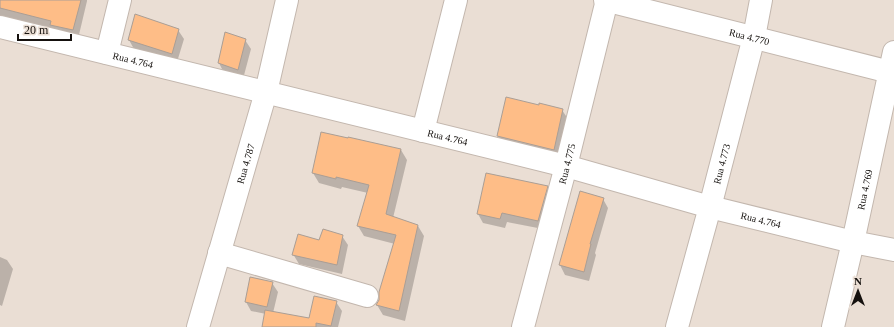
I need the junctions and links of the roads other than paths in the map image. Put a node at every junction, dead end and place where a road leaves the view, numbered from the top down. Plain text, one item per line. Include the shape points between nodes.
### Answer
1 (120, 0) edge
2 (287, 0) edge
3 (456, 0) edge
4 (607, 0) edge
5 (761, 0) edge
6 (0, 27) edge
7 (754, 37) junction
8 (107, 54) junction
9 (892, 65) edge
10 (266, 92) junction
11 (424, 131) junction
12 (566, 166) junction
13 (710, 207) junction
14 (853, 242) junction
15 (894, 250) edge
16 (219, 253) junction
17 (367, 296) dead end
18 (198, 327) edge
19 (523, 327) edge
20 (677, 327) edge
21 (833, 327) edge

1 - 8 street
2 - 10 street, Rua 4.787
3 - 11 street
4 - 7 street, Rua 4.770
4 - 12 street, Rua 4.775
5 - 7 street, Rua 4.773
6 - 8 street, Rua 4.764
7 - 9 street, Rua 4.770
7 - 13 street, Rua 4.773
8 - 10 street, Rua 4.764
9 - 14 street, Rua 4.769
10 - 11 street, Rua 4.764
10 - 16 street, Rua 4.787
11 - 12 street, Rua 4.764
12 - 13 street, Rua 4.764
12 - 19 street, Rua 4.775
13 - 14 street, Rua 4.764
13 - 20 street, Rua 4.773
14 - 15 street, Rua 4.764
14 - 21 street, Rua 4.769
16 - 17 street
16 - 18 street, Rua 4.787

